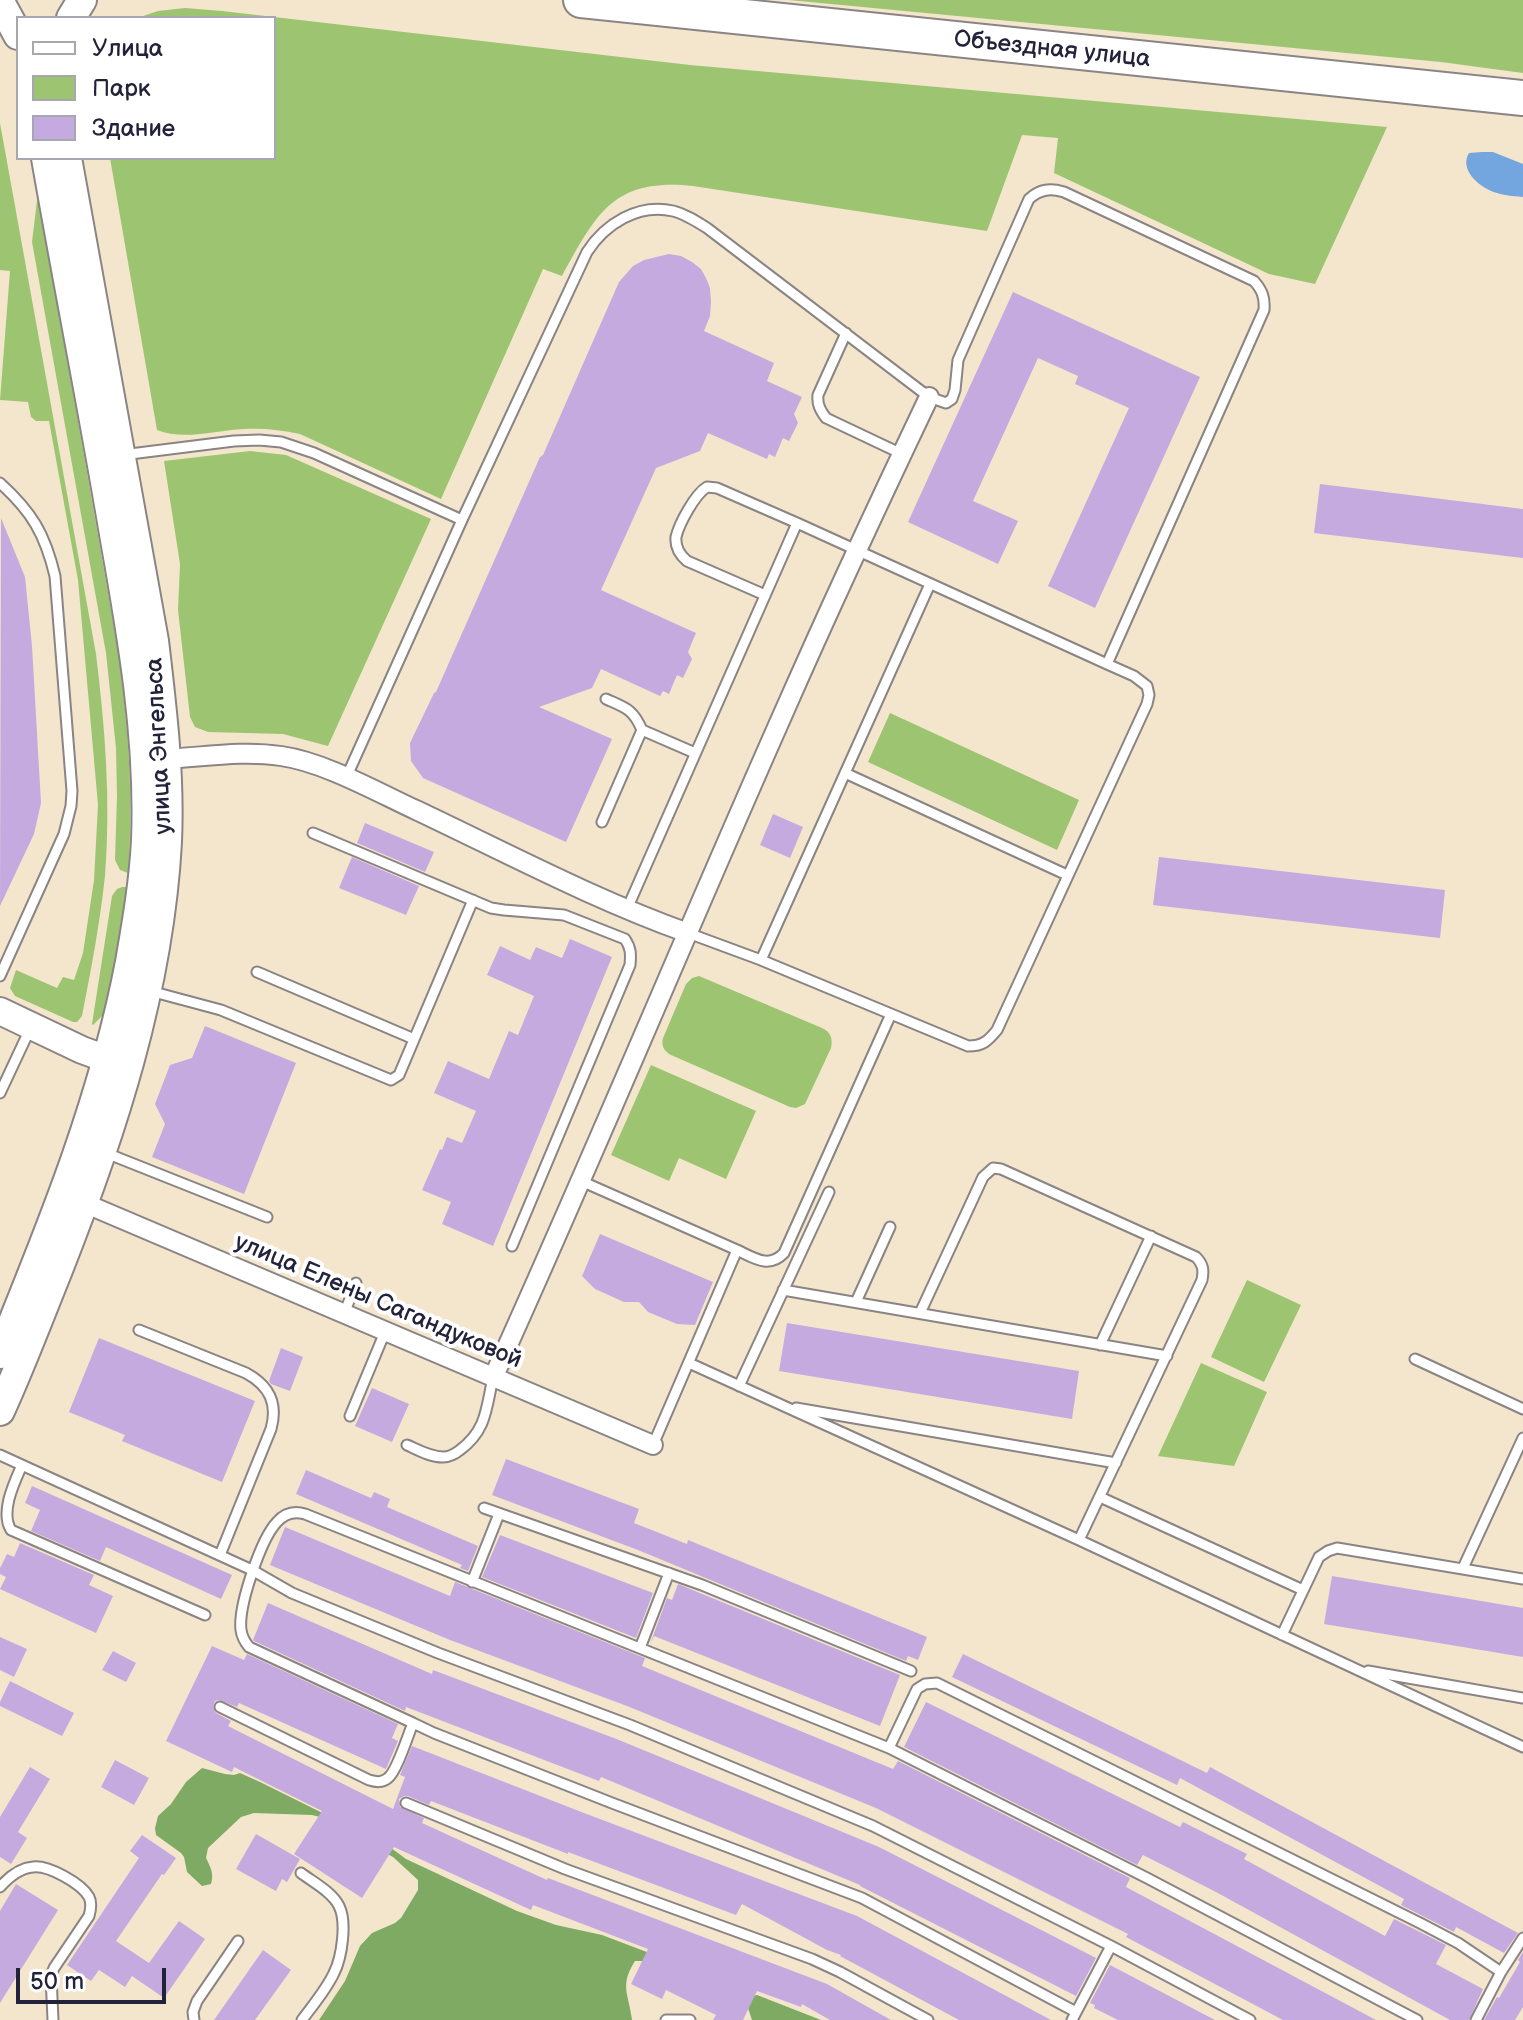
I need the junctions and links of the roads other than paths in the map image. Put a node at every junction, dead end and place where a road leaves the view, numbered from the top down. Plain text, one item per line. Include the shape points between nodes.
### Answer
1 (581, 0) edge
2 (0, 2) edge
3 (16, 31) edge
4 (1523, 98) edge
5 (46, 160) edge
6 (67, 160) edge
7 (846, 333) junction
8 (929, 397) junction
9 (902, 454) junction
10 (112, 457) junction
11 (0, 483) edge
12 (462, 520) junction
13 (797, 523) junction
14 (856, 550) junction
15 (930, 584) junction
16 (765, 595) junction
17 (1107, 664) junction
18 (606, 699) dead end
19 (642, 730) junction
20 (695, 753) junction
21 (155, 760) junction
22 (845, 773) junction
23 (346, 778) junction
24 (602, 822) dead end
25 (313, 833) dead end
26 (1067, 875) junction
27 (473, 900) junction
28 (627, 909) junction
29 (688, 933) junction
30 (761, 960) junction
31 (257, 972) dead end
32 (0, 976) edge
33 (147, 990) junction
34 (0, 1011) edge
35 (891, 1014) junction
36 (31, 1026) junction
37 (414, 1039) junction
38 (118, 1062) junction
39 (0, 1093) edge
40 (92, 1148) junction
41 (581, 1181) junction
42 (829, 1192) dead end
43 (74, 1199) junction
44 (267, 1217) dead end
45 (890, 1227) dead end
46 (1151, 1236) junction
47 (512, 1246) dead end
48 (737, 1250) junction
49 (356, 1283) dead end
50 (783, 1290) junction
51 (856, 1302) junction
52 (920, 1313) junction
53 (344, 1314) junction
54 (139, 1330) dead end
55 (385, 1332) junction
56 (1100, 1345) junction
57 (1167, 1356) junction
58 (1415, 1359) dead end
59 (689, 1363) junction
60 (5, 1366) edge
61 (493, 1378) junction
62 (739, 1386) junction
63 (783, 1406) junction
64 (1523, 1409) edge
65 (0, 1411) edge
66 (350, 1416) dead end
67 (1523, 1438) edge
68 (407, 1445) dead end
69 (653, 1445) joint
70 (0, 1455) edge
71 (1116, 1463) junction
72 (22, 1465) junction
73 (1100, 1497) junction
74 (484, 1508) dead end
75 (499, 1514) junction
76 (1079, 1540) junction
77 (220, 1555) junction
78 (1463, 1568) junction
79 (252, 1570) junction
80 (669, 1573) junction
81 (1523, 1579) edge
82 (472, 1582) junction
83 (1303, 1590) junction
84 (205, 1615) dead end
85 (1282, 1635) junction
86 (640, 1648) junction
87 (1353, 1669) junction
88 (911, 1671) dead end
89 (1523, 1698) edge
90 (220, 1707) dead end
91 (413, 1723) junction
92 (1523, 1747) edge
93 (889, 1748) junction
94 (406, 1803) dead end
95 (301, 1873) dead end
96 (0, 1887) edge
97 (1523, 1938) edge
98 (238, 1941) dead end
99 (1111, 1946) junction
100 (1501, 1972) junction
101 (1074, 2016) edge
102 (53, 2020) edge
103 (194, 2020) edge
104 (302, 2020) edge
105 (666, 2020) edge
106 (690, 2020) edge
107 (928, 2020) edge
108 (1250, 2020) edge
109 (1417, 2020) edge
110 (1476, 2020) edge

1 - 4 highway, Объездная улица
2 - 3 main road
5 - 10 main road, улица Энгельса
6 - 10 main road, улица Энгельса
7 - 8 lane
7 - 9 lane via 818,395 821,411
7 - 12 lane via 682,214 656,210 619,220 587,252
8 - 9 street
8 - 17 lane via 946,403 952,399 958,360 1023,212 1029,199 1045,190 1064,192 1260,288 1264,310
9 - 14 street
10 - 12 lane via 234,441 281,442
10 - 21 main road, улица Энгельса via 154,641 162,704
11 - 32 lane via 40,531 55,576 72,791 64,834
12 - 23 lane
13 - 14 lane
13 - 16 lane
13 - 16 lane via 707,487 694,497 676,537 687,561
14 - 15 lane
14 - 29 street
15 - 17 lane
15 - 22 lane
16 - 20 lane
17 - 26 lane via 1134,676 1147,686 1149,695
18 - 19 lane via 631,710
19 - 20 lane
19 - 24 lane
20 - 28 lane
21 - 23 street via 273,754
21 - 33 main road, улица Энгельса via 167,841
21 - 38 main road, улица Энгельса
22 - 26 lane
22 - 30 lane
23 - 28 street
25 - 27 lane
26 - 35 lane via 988,1041 968,1046
27 - 37 lane
27 - 47 lane via 491,908 575,918 625,939 631,954
28 - 29 street
29 - 30 lane
29 - 41 street
30 - 35 lane
31 - 37 lane
33 - 37 lane via 221,1010 391,1080 399,1075
33 - 38 main road, улица Энгельса
34 - 36 street
35 - 48 lane via 784,1253 763,1262
36 - 38 street
36 - 39 lane
38 - 40 main road, улица Энгельса
40 - 43 main road, улица Энгельса
40 - 44 lane
41 - 48 lane
41 - 61 street
42 - 50 lane
43 - 53 street, улица Елены Сагандуковой
43 - 60 main road, улица Энгельса
45 - 51 lane
46 - 52 lane via 993,1168 983,1177
46 - 56 lane
46 - 57 lane via 1196,1257 1204,1271
48 - 59 lane
49 - 53 lane
50 - 51 lane
50 - 62 lane
51 - 52 lane
52 - 56 lane
53 - 55 street, улица Елены Сагандуковой
54 - 77 lane via 246,1373 271,1396 271,1429
55 - 61 street, улица Елены Сагандуковой
55 - 66 lane
56 - 57 lane
57 - 71 lane
58 - 64 lane
59 - 62 lane
59 - 69 lane
60 - 65 main road, улица Энгельса
61 - 68 lane via 483,1424 473,1440 444,1457
61 - 69 street, улица Елены Сагандуковой
62 - 63 lane
63 - 71 lane
63 - 76 lane
67 - 78 lane
70 - 72 lane
71 - 73 lane
72 - 77 lane
72 - 84 lane via 3,1508 6,1526
73 - 76 lane
73 - 83 lane
74 - 75 lane
75 - 80 lane
75 - 82 lane
76 - 85 lane
77 - 79 lane
78 - 81 lane
78 - 83 lane via 1337,1548 1319,1557
79 - 82 lane via 274,1524 296,1512
79 - 91 lane via 241,1620 249,1647
79 - 99 lane via 321,1605 873,1826
80 - 86 lane
80 - 88 lane
82 - 86 lane
83 - 85 lane
85 - 87 lane
86 - 93 lane
87 - 89 lane
87 - 92 lane
90 - 91 lane via 378,1783 392,1774
91 - 101 lane via 862,1898
93 - 100 lane via 917,1689 937,1683 1420,1923
93 - 109 lane
94 - 107 lane via 565,1869 812,1959
95 - 104 lane via 339,1906 343,1935 336,1969
96 - 102 lane via 22,1869 43,1867 84,1890 90,1899 89,1916 51,1976
97 - 100 lane
98 - 103 lane via 197,2001
99 - 101 lane
99 - 108 lane
100 - 110 lane
105 - 106 lane

